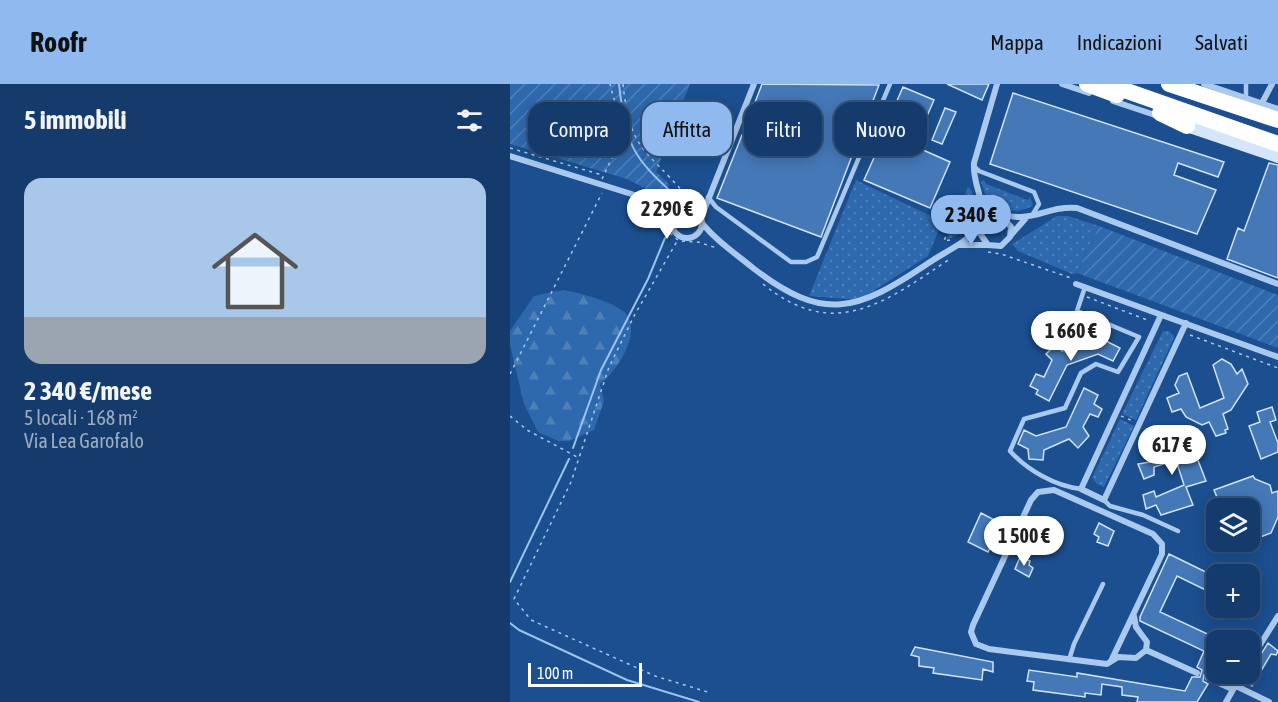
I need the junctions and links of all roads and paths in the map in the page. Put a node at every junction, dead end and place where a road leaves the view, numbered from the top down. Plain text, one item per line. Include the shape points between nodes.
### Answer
1 (610, 84) edge
2 (623, 84) edge
3 (754, 84) edge
4 (890, 84) edge
5 (998, 84) edge
6 (1062, 84) edge
7 (1087, 84) edge
8 (1107, 84) edge
9 (1135, 84) edge
10 (1169, 84) edge
11 (1204, 84) edge
12 (1246, 84) edge
13 (1272, 84) edge
14 (1246, 98) junction
15 (1262, 103) junction
16 (1278, 109) edge
17 (1278, 120) edge
18 (1187, 126) junction
19 (1278, 132) edge
20 (1278, 144) edge
21 (510, 148) edge
22 (510, 156) edge
23 (1278, 157) edge
24 (974, 163) junction
25 (989, 175) junction
26 (603, 176) junction
27 (975, 182) junction
28 (602, 187) junction
29 (684, 192) dead end
30 (610, 195) dead end
31 (708, 197) junction
32 (982, 201) junction
33 (653, 202) junction
34 (686, 209) junction
35 (999, 215) junction
36 (1031, 215) junction
37 (954, 216) dead end
38 (701, 220) junction
39 (980, 224) junction
40 (671, 229) junction
41 (693, 236) junction
42 (1010, 237) junction
43 (679, 238) junction
44 (715, 239) junction
45 (950, 240) dead end
46 (957, 245) junction
47 (986, 248) junction
48 (722, 251) dead end
49 (957, 254) dead end
50 (1077, 282) joint
51 (761, 283) dead end
52 (1278, 284) edge
53 (1086, 287) junction
54 (1083, 296) junction
55 (1161, 315) junction
56 (1154, 322) dead end
57 (1186, 323) junction
58 (1190, 335) dead end
59 (1278, 357) edge
60 (1278, 368) edge
61 (510, 374) edge
62 (1116, 413) junction
63 (510, 416) edge
64 (1139, 424) junction
65 (580, 458) junction
66 (1081, 489) junction
67 (1104, 500) junction
68 (1178, 531) dead end
69 (1103, 584) dead end
70 (1134, 616) junction
71 (1278, 616) edge
72 (1142, 633) junction
73 (1123, 635) junction
74 (1119, 643) junction
75 (1260, 645) edge
76 (1146, 650) junction
77 (1125, 656) junction
78 (1069, 660) junction
79 (1111, 661) junction
80 (1197, 673) dead end
81 (1225, 684) edge
82 (1235, 684) edge
83 (1233, 687) junction
84 (711, 693) dead end
85 (1226, 702) edge
86 (1269, 702) edge

1 - 26 path via 617,147
2 - 29 path via 638,145
3 - 31 street
4 - 31 lane via 817,257 791,262
5 - 24 street
6 - 18 street
7 - 18 highway
8 - 20 highway
9 - 19 highway
10 - 17 highway
11 - 14 street
12 - 14 lane
13 - 15 street
14 - 15 street
15 - 16 street
18 - 23 street
21 - 26 path
22 - 28 street
24 - 25 lane via 976,169
24 - 27 street
25 - 27 lane via 979,176
25 - 36 lane via 1034,192 1039,204
26 - 28 path
27 - 32 street
28 - 28 path via 596,190
28 - 30 path
28 - 33 street
28 - 61 path
31 - 34 street via 698,206
31 - 38 street
32 - 35 street
32 - 39 street
33 - 34 street
33 - 40 street via 666,213
34 - 38 street
34 - 40 street via 673,217
35 - 36 street
35 - 39 street via 988,216
35 - 42 street via 1011,227
36 - 42 street
36 - 52 street via 1061,207 1084,210
37 - 45 path via 944,242
38 - 41 street via 699,231
38 - 44 street
39 - 46 street
39 - 47 street via 980,238
40 - 43 street
40 - 43 path
41 - 43 street
41 - 44 street
42 - 47 street via 1001,246
43 - 48 path via 706,243
43 - 65 path via 609,367
44 - 46 street via 780,288 826,305 878,296
46 - 47 street
47 - 50 path
49 - 51 path via 891,298 845,313 809,309 780,297
50 - 53 street
53 - 54 lane
53 - 55 street
54 - 56 path
54 - 66 lane via 1077,311 1140,337 1119,372 1096,364 1081,373 1065,408 1024,419 1010,451 1021,463 1060,484
55 - 57 street
55 - 62 street
57 - 59 street
57 - 64 street
58 - 60 path
62 - 64 path
62 - 66 street
63 - 65 path via 527,430
64 - 67 street
65 - 84 path via 523,577 514,599 517,606 531,620 655,676
66 - 67 street
67 - 68 lane via 1110,506
69 - 78 lane
70 - 72 street
70 - 73 street
70 - 78 street via 1162,554 1158,538 1054,490 1038,492 971,632 982,648
71 - 75 street
72 - 73 street via 1132,631
72 - 76 street
73 - 74 street
74 - 77 street
74 - 79 street
76 - 77 street via 1136,658
76 - 80 street
77 - 79 street
78 - 79 street via 1103,665
81 - 83 street
82 - 83 street
83 - 85 street
83 - 86 street

